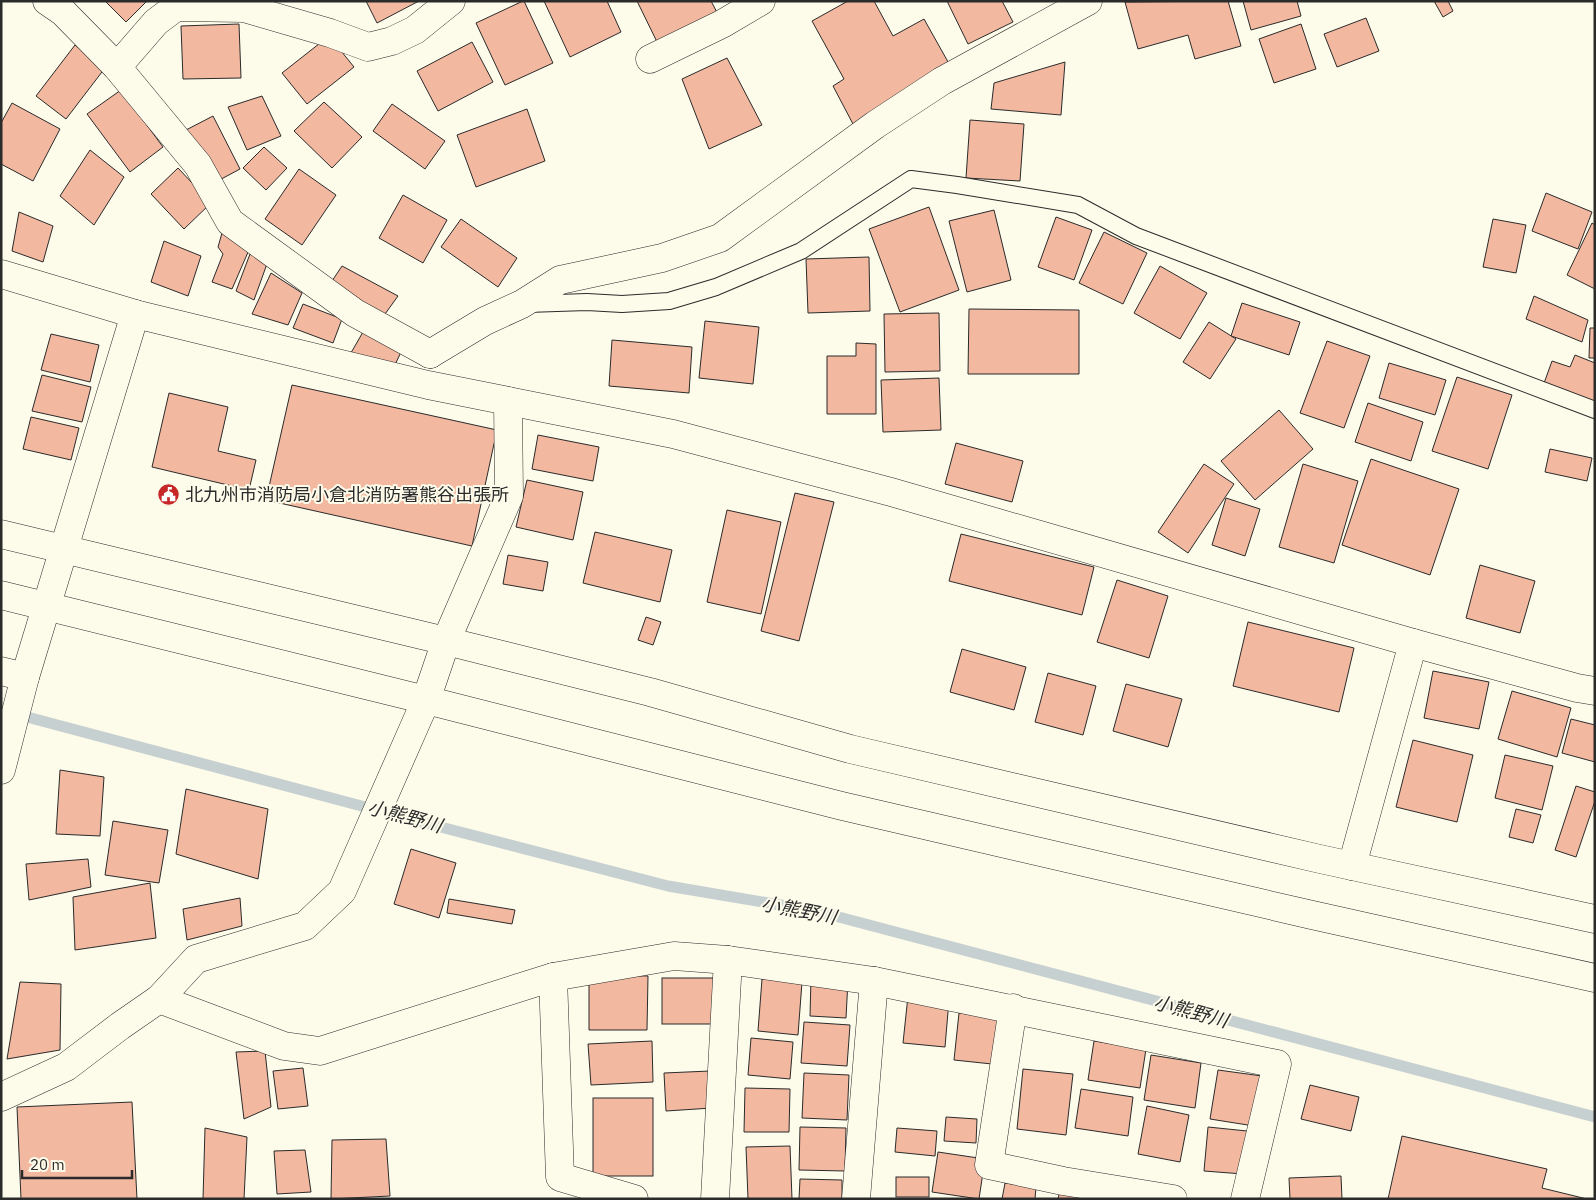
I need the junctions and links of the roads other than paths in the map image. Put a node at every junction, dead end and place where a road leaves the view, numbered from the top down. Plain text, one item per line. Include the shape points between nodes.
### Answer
1 (47, 1) edge
2 (450, 1) edge
3 (761, 1) edge
4 (1088, 1) edge
5 (177, 4) edge
6 (650, 59) dead end
7 (117, 67) junction
8 (1, 274) edge
9 (522, 304) junction
10 (135, 314) junction
11 (430, 354) junction
12 (428, 385) junction
13 (508, 401) junction
14 (1595, 410) edge
15 (1, 534) edge
16 (64, 548) junction
17 (1, 595) edge
18 (47, 606) junction
19 (446, 641) junction
20 (1413, 642) junction
21 (13, 674) edge
22 (1595, 692) edge
23 (426, 700) junction
24 (3, 758) edge
25 (1352, 866) junction
26 (1595, 919) edge
27 (728, 960) junction
28 (553, 977) junction
29 (1595, 978) edge
30 (874, 980) junction
31 (159, 999) junction
32 (1013, 1008) junction
33 (1, 1097) edge
34 (634, 1199) edge
35 (715, 1199) edge
36 (856, 1199) edge
37 (1173, 1199) edge
38 (1245, 1199) edge

1 - 7 street via 63,12
2 - 5 street via 415,30 392,41 368,47 244,8
3 - 6 street
4 - 9 street via 942,81 875,125 720,238 662,258 560,280
5 - 7 street via 156,22
7 - 11 street via 198,165 230,222 355,314
8 - 10 street
9 - 11 street via 485,321
9 - 14 lane via 669,301 716,287 801,251 911,179 1078,205 1136,236
10 - 12 street
10 - 16 street
11 - 12 street
12 - 13 street
13 - 19 street via 509,496
13 - 20 street via 673,434
15 - 16 street
16 - 18 street
16 - 19 street
17 - 18 street
18 - 21 street
18 - 23 street
19 - 23 street
19 - 25 street via 650,692 850,749
20 - 22 street
20 - 25 street
21 - 24 street
23 - 29 street via 842,806
23 - 31 street via 342,891 305,926 196,959
25 - 26 street
27 - 28 street via 674,956
27 - 30 street
27 - 35 street
28 - 31 street via 320,1051 284,1046
28 - 34 street via 560,1177
30 - 32 street
30 - 36 street
31 - 33 street via 66,1067
32 - 37 street via 989,1165
32 - 38 street via 1277,1064

